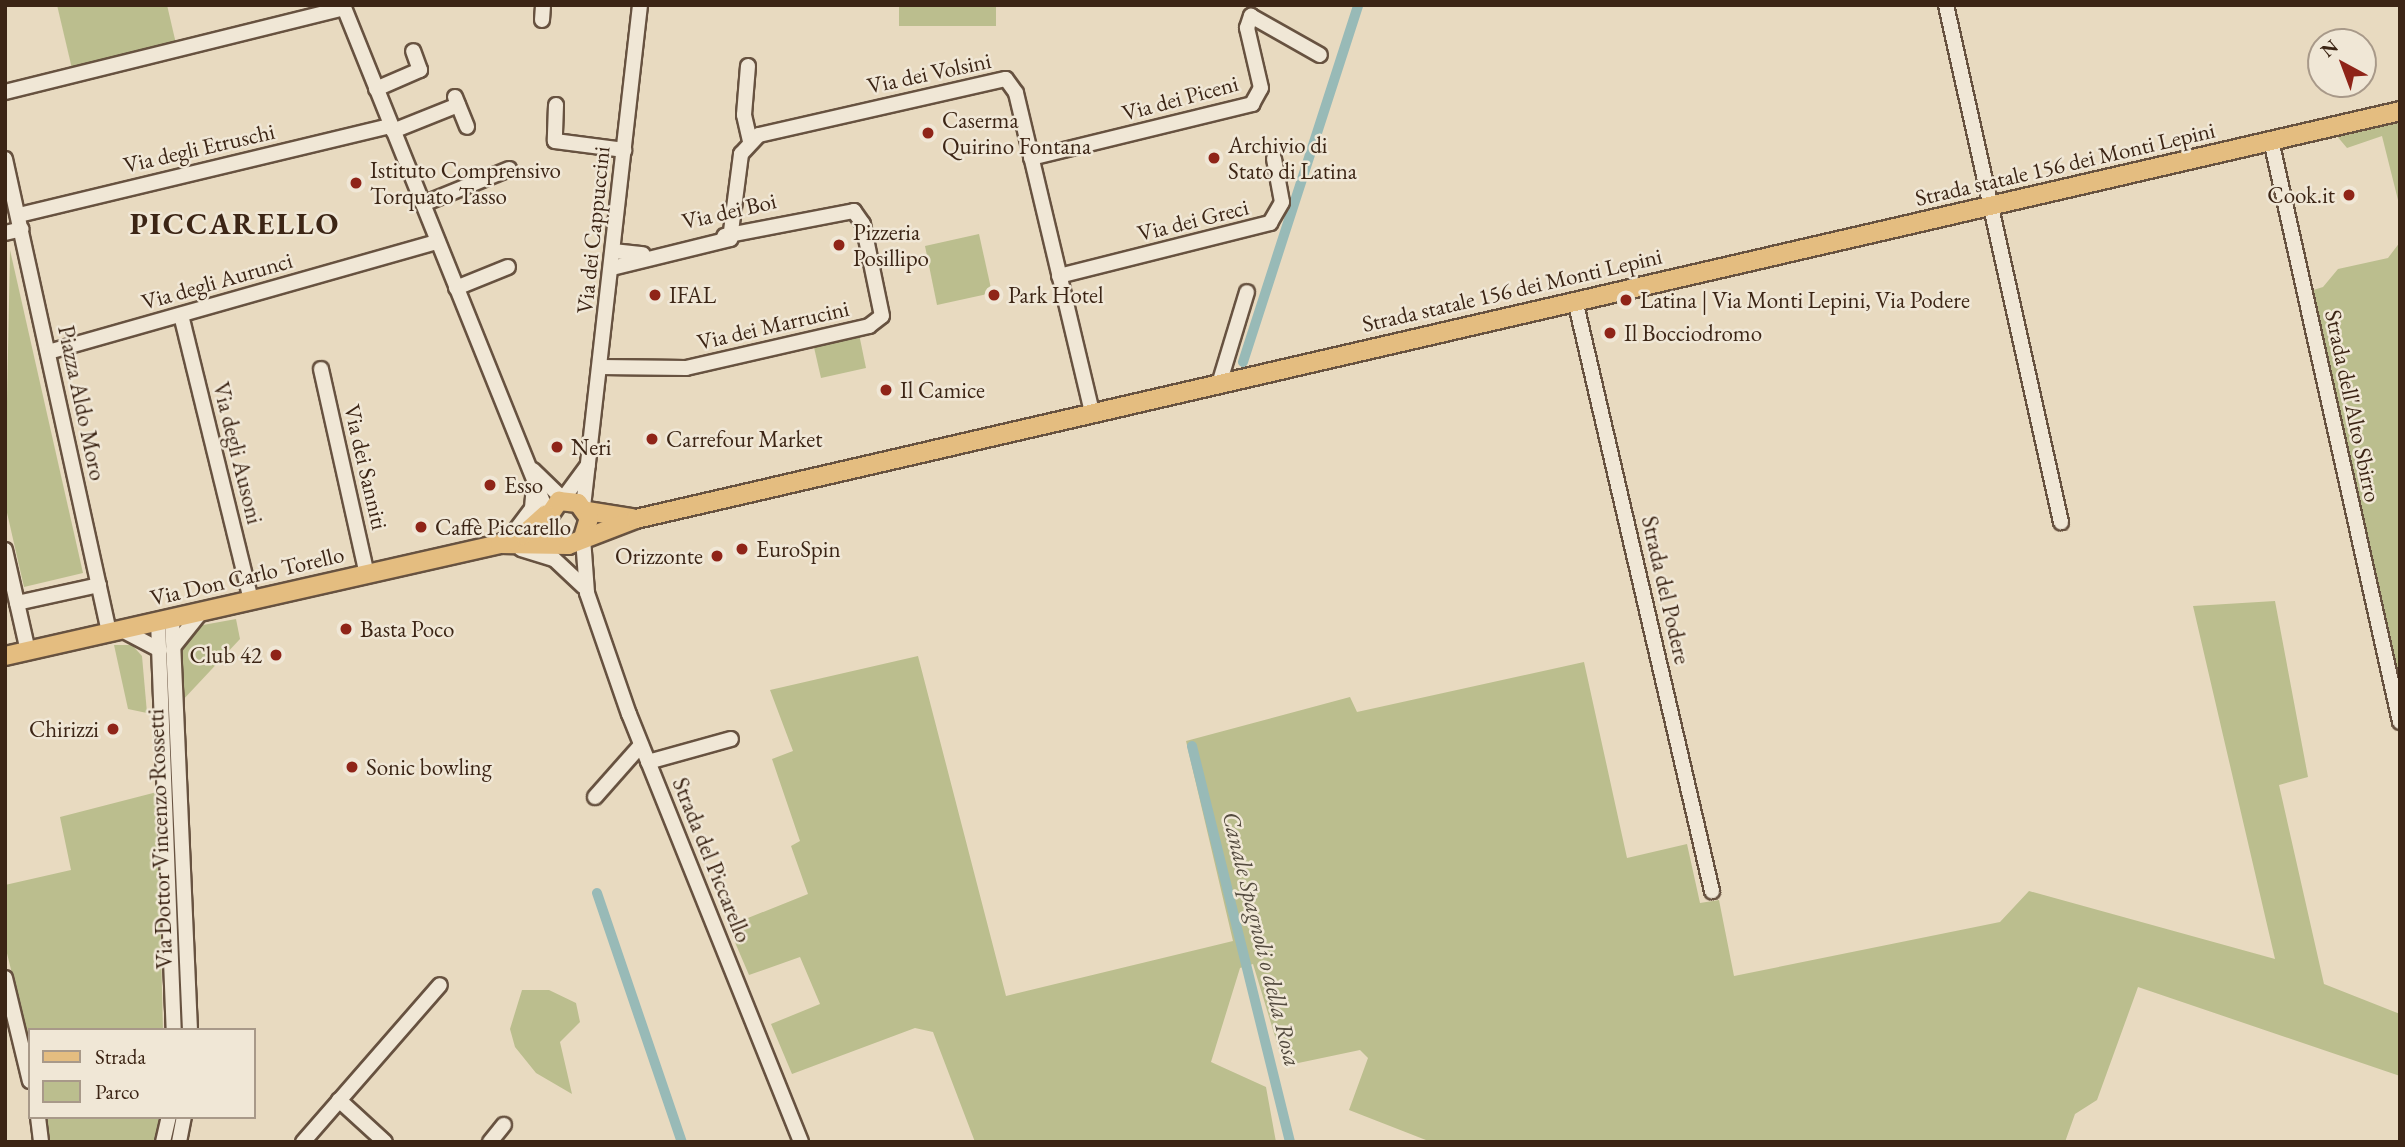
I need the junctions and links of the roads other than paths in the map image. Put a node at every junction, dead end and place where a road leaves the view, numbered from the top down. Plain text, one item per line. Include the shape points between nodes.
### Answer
1 (640, 5) edge
2 (1946, 5) edge
3 (343, 7) edge
4 (413, 51) dead end
5 (1320, 55) dead end
6 (748, 66) dead end
7 (376, 89) junction
8 (5, 92) edge
9 (556, 105) dead end
10 (2400, 111) edge
11 (392, 128) junction
12 (467, 128) dead end
13 (2271, 140) junction
14 (750, 141) junction
15 (624, 150) junction
16 (5, 159) edge
17 (1031, 159) junction
18 (1274, 159) dead end
19 (509, 169) dead end
20 (423, 204) junction
21 (1990, 208) junction
22 (854, 211) joint
23 (20, 222) junction
24 (5, 233) edge
25 (730, 237) junction
26 (438, 243) junction
27 (613, 251) junction
28 (508, 267) dead end
29 (612, 268) junction
30 (1059, 276) junction
31 (456, 288) junction
32 (1247, 292) dead end
33 (1575, 300) junction
34 (181, 315) junction
35 (48, 352) junction
36 (601, 367) junction
37 (321, 369) dead end
38 (1219, 384) junction
39 (1092, 413) junction
40 (590, 460) junction
41 (525, 461) junction
42 (534, 480) junction
43 (563, 499) junction
44 (585, 509) junction
45 (546, 513) junction
46 (636, 519) junction
47 (2061, 522) dead end
48 (614, 525) junction
49 (583, 538) junction
50 (558, 543) junction
51 (500, 544) junction
52 (5, 550) edge
53 (367, 574) junction
54 (579, 574) junction
55 (99, 585) junction
56 (251, 601) junction
57 (17, 603) junction
58 (201, 612) junction
59 (165, 620) junction
60 (115, 631) junction
61 (167, 648) junction
62 (28, 651) junction
63 (5, 656) edge
64 (2400, 722) edge
65 (731, 739) dead end
66 (641, 745) junction
67 (648, 762) junction
68 (595, 797) dead end
69 (1712, 891) dead end
70 (5, 978) edge
71 (440, 985) dead end
72 (174, 1028) edge
73 (190, 1028) edge
74 (28, 1074) edge
75 (339, 1100) junction
76 (38, 1119) edge
77 (169, 1119) edge
78 (184, 1119) edge
79 (504, 1125) dead end
80 (41, 1142) edge
81 (163, 1142) edge
82 (179, 1142) edge
83 (303, 1142) edge
84 (386, 1142) edge
85 (490, 1142) edge
86 (800, 1142) edge

1 - 15 street, Via dei Cappuccini
2 - 21 street
3 - 7 street
3 - 8 street
4 - 7 street via 420,71
5 - 17 street, Via dei Piceni via 1251,16 1246,23 1261,88 1252,104
6 - 14 street via 744,115
7 - 11 street
9 - 15 street via 555,141
10 - 13 main road, Strada statale 156 dei Monti Lepini
11 - 12 street, Via degli Etruschi via 457,101
11 - 20 street
11 - 23 street, Via degli Etruschi
13 - 21 main road, Strada statale 156 dei Monti Lepini
13 - 64 street, Strada dell'Alto Sbirro
14 - 17 street, Via dei Volsini via 777,129 1006,79 1016,93
14 - 25 street via 741,154
15 - 27 street, Via dei Cappuccini
16 - 23 street, Piazza Aldo Moro
17 - 30 street, Via dei Volsini
18 - 30 street, Via dei Greci via 1282,202 1270,223
19 - 20 street
20 - 26 street
21 - 33 main road, Strada statale 156 dei Monti Lepini
21 - 47 street
22 - 25 street, Via dei Boi
22 - 36 street, Via dei Marrucini via 883,304 875,324 678,369
23 - 24 street
23 - 35 street, Piazza Aldo Moro
25 - 27 street, Via dei Boi via 636,255
25 - 29 street, Via dei Boi
26 - 31 street
26 - 34 street, Via degli Aurunci
27 - 29 street, Via dei Cappuccini
28 - 31 street
29 - 36 street, Via dei Cappuccini
30 - 39 street, Via dei Volsini
31 - 41 street
32 - 38 street
33 - 38 main road, Strada statale 156 dei Monti Lepini
33 - 69 street, Strada del Podere
34 - 35 street, Via degli Aurunci
34 - 56 street, Via degli Ausoni
35 - 55 street, Piazza Aldo Moro
36 - 40 street, Via dei Cappuccini
37 - 53 street, Via dei Sanniti
38 - 39 main road, Strada statale 156 dei Monti Lepini
39 - 46 main road, Strada statale 156 dei Monti Lepini
40 - 43 street, Via dei Cappuccini
40 - 44 street, Via dei Cappuccini
41 - 42 street
41 - 43 street
42 - 45 street
42 - 51 street via 529,513
43 - 44 main road, Strada statale 156 dei Monti Lepini
43 - 45 main road
44 - 46 main road, Strada statale 156 dei Monti Lepini
44 - 49 main road
45 - 50 main road via 545,529
45 - 51 main road, Via Don Carlo Torello
46 - 48 main road, Strada statale 156 dei Monti Lepini
48 - 49 main road, Strada statale 156 dei Monti Lepini
48 - 54 street via 592,547
49 - 50 main road, Strada statale 156 dei Monti Lepini
49 - 54 street, Strada del Piccarello
50 - 51 main road, Via Don Carlo Torello
50 - 54 street, Strada del Piccarello
51 - 53 main road, Via Don Carlo Torello
51 - 54 street via 547,556
52 - 57 street
53 - 56 main road, Via Don Carlo Torello
54 - 66 street, Strada del Piccarello
55 - 57 street
55 - 60 street, Piazza Aldo Moro
56 - 58 main road, Via Don Carlo Torello
57 - 62 street
58 - 59 main road, Via Don Carlo Torello
58 - 61 street
59 - 60 main road, Via Don Carlo Torello
59 - 61 street, Via Dottor Vincenzo Rossetti
60 - 61 street
60 - 62 main road, Via Don Carlo Torello
61 - 72 street, Via Dottor Vincenzo Rossetti
61 - 73 street, Via Dottor Vincenzo Rossetti
62 - 63 main road, Via Don Carlo Torello
65 - 67 street
66 - 67 street, Strada del Piccarello
66 - 68 street
67 - 86 street, Strada del Piccarello
70 - 74 street
71 - 75 street
75 - 83 street
75 - 84 street
76 - 80 street
77 - 81 street
78 - 82 street
79 - 85 street

